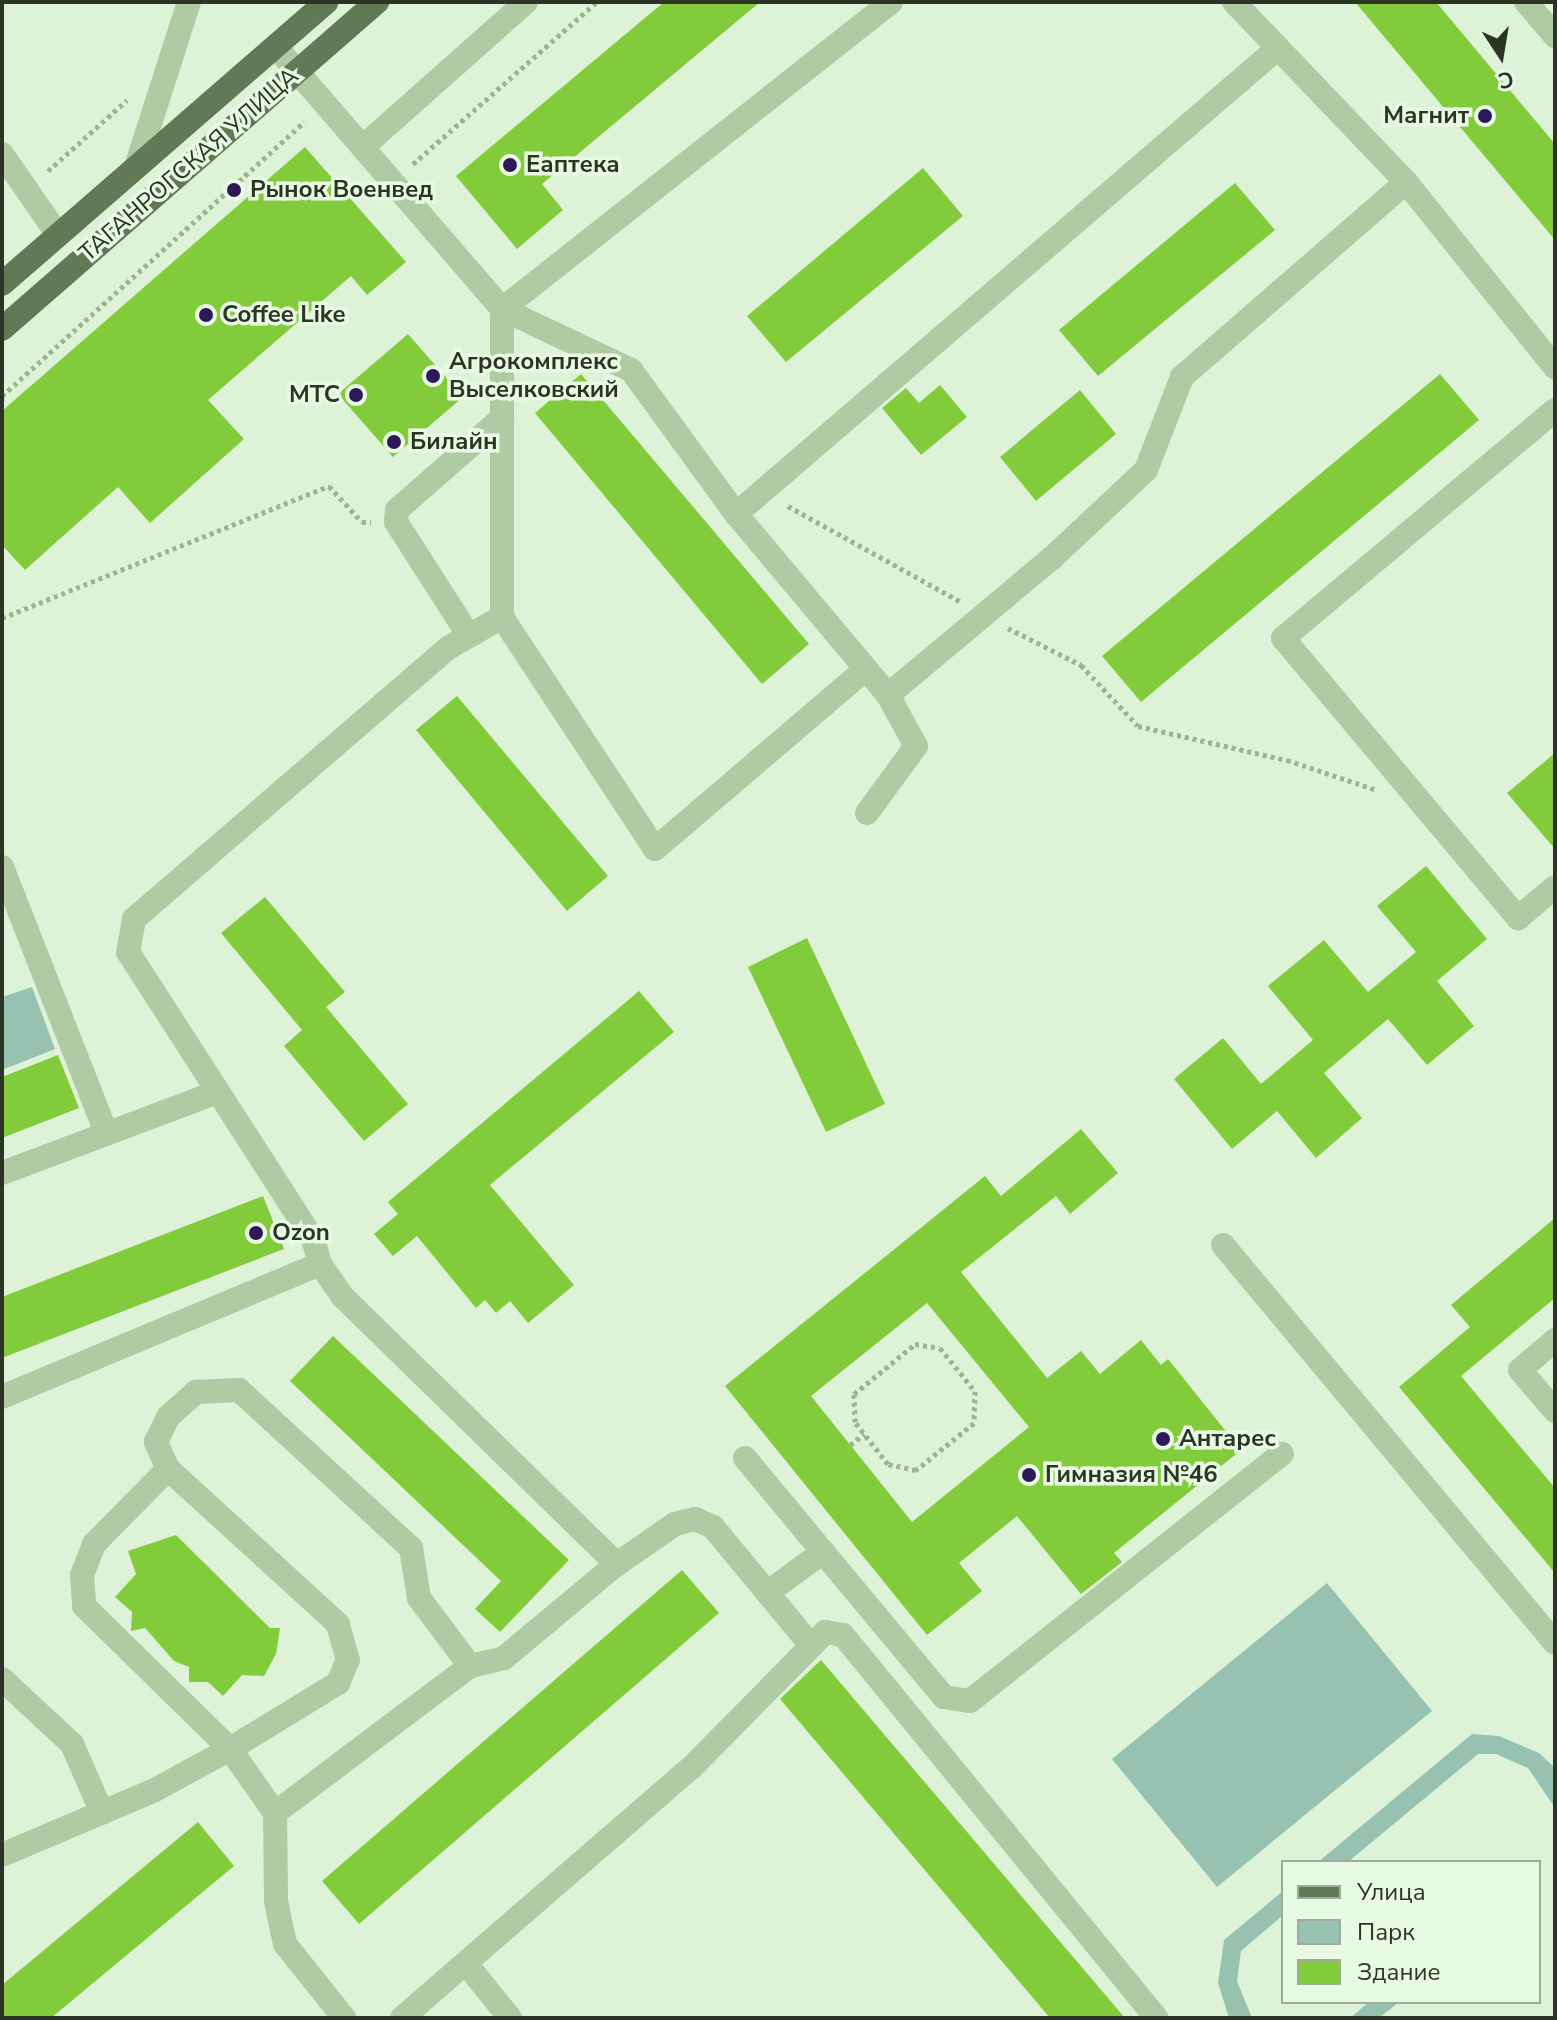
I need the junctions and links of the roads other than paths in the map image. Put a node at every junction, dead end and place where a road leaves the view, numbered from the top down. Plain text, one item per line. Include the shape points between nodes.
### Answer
1 (189, 2) edge
2 (326, 2) edge
3 (377, 2) edge
4 (526, 2) edge
5 (891, 2) edge
6 (1234, 2) edge
7 (1526, 2) edge
8 (1555, 36) edge
9 (276, 47) junction
10 (1278, 48) junction
11 (298, 72) junction
12 (365, 145) junction
13 (2, 154) edge
14 (136, 167) junction
15 (1406, 182) junction
16 (58, 235) junction
17 (2, 284) edge
18 (502, 309) junction
19 (2, 329) edge
20 (1555, 367) edge
21 (1555, 410) edge
22 (502, 418) junction
23 (736, 514) junction
24 (502, 617) junction
25 (469, 636) junction
26 (866, 669) junction
27 (888, 695) junction
28 (867, 813) dead end
29 (2, 867) edge
30 (1555, 887) edge
31 (218, 1092) junction
32 (106, 1133) junction
33 (2, 1173) edge
34 (1223, 1245) dead end
35 (320, 1264) junction
36 (1555, 1340) edge
37 (2, 1397) edge
38 (1555, 1411) edge
39 (1282, 1454) dead end
40 (745, 1458) dead end
41 (168, 1469) junction
42 (823, 1552) junction
43 (617, 1564) junction
44 (767, 1593) junction
45 (809, 1643) junction
46 (1555, 1643) edge
47 (470, 1666) junction
48 (2, 1679) edge
49 (230, 1749) junction
50 (102, 1813) junction
51 (275, 1813) junction
52 (2, 1855) edge
53 (468, 1966) junction
54 (344, 2018) edge
55 (402, 2018) edge
56 (510, 2018) edge
57 (1156, 2018) edge

1 - 14 street
2 - 9 main road, ТАГАНРОГСКАЯ УЛИЦА
3 - 11 main road, ТАГАНРОГСКАЯ УЛИЦА
4 - 12 street
5 - 18 street
6 - 10 street
7 - 8 street
9 - 11 street
9 - 14 main road, ТАГАНРОГСКАЯ УЛИЦА
10 - 15 street
10 - 23 street
11 - 12 street
11 - 19 main road, ТАГАНРОГСКАЯ УЛИЦА
12 - 18 street
13 - 16 street
14 - 16 main road, ТАГАНРОГСКАЯ УЛИЦА
15 - 20 street
15 - 27 street via 1182,377 1146,470
16 - 17 main road, ТАГАНРОГСКАЯ УЛИЦА
18 - 22 street
18 - 23 street via 631,370
21 - 30 street via 1283,638 1518,918
22 - 24 street
22 - 25 street via 397,510 396,522
23 - 26 street
24 - 25 street
24 - 26 street via 655,849
25 - 31 street via 448,648 134,919 128,952
26 - 27 street
27 - 28 street via 916,746
29 - 32 street
31 - 32 street
31 - 35 street via 313,1239
32 - 33 street
34 - 46 street
35 - 37 street
35 - 43 street via 343,1297
36 - 38 street via 1520,1370
39 - 42 street via 970,1701 944,1697
40 - 42 street
41 - 47 street via 156,1442 168,1417 196,1392 239,1390 411,1548 419,1598
41 - 49 street via 94,1544 82,1575 84,1606
41 - 49 street via 338,1624 348,1660 338,1683
42 - 44 street
43 - 44 street via 675,1524 695,1519 713,1527
43 - 47 street via 504,1658
44 - 45 street
45 - 53 street via 692,1767
45 - 57 street via 825,1632 843,1635
47 - 51 street
48 - 50 street via 72,1744
49 - 50 street
49 - 51 street
50 - 52 street
51 - 54 street via 276,1901 285,1944
53 - 55 street
53 - 56 street

